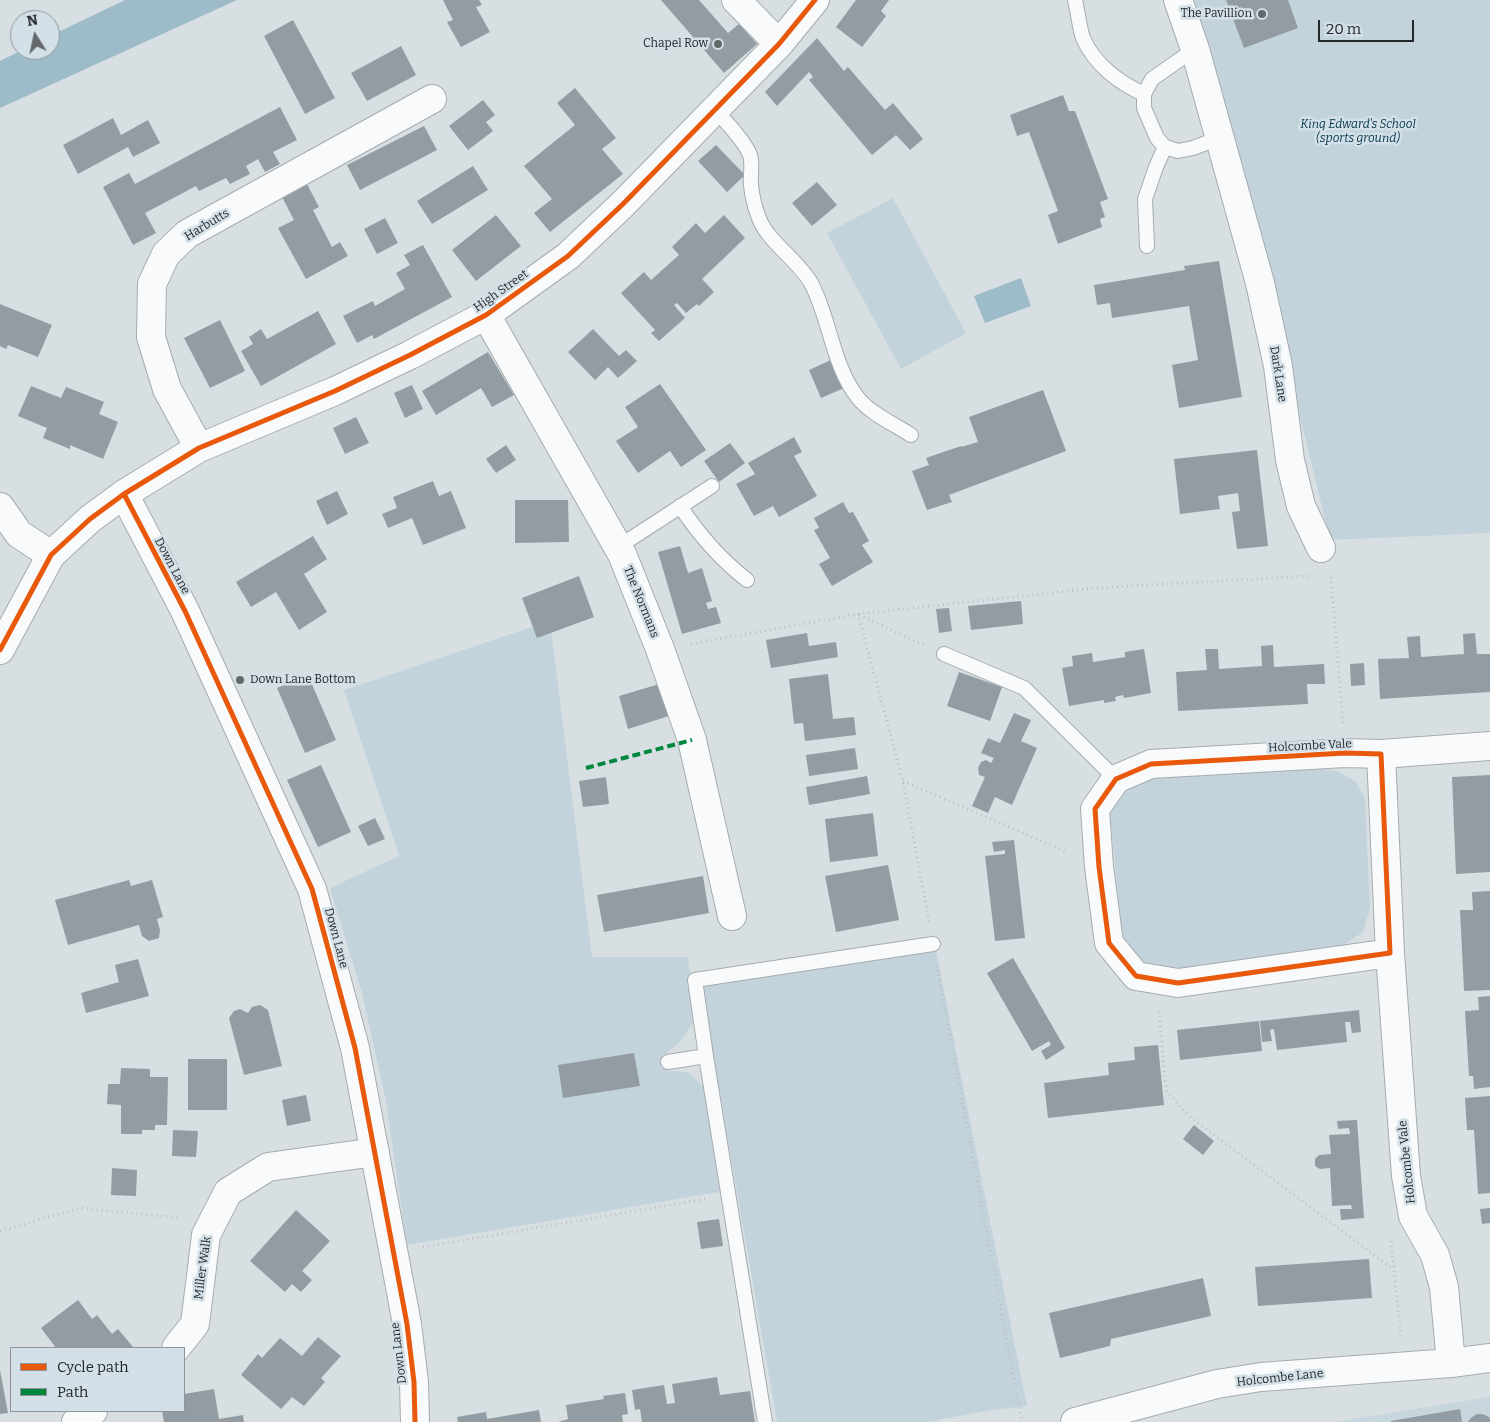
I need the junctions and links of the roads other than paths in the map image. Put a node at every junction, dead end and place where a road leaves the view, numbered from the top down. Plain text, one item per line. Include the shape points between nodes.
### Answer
1 (736, 0) edge
2 (815, 0) edge
3 (1075, 0) edge
4 (1178, 0) edge
5 (779, 44) junction
6 (1195, 49) junction
7 (1144, 94) junction
8 (432, 99) dead end
9 (715, 110) junction
10 (1219, 138) junction
11 (1165, 147) junction
12 (1147, 246) dead end
13 (486, 315) junction
14 (911, 435) dead end
15 (199, 448) junction
16 (712, 486) dead end
17 (124, 494) junction
18 (680, 506) junction
19 (0, 507) edge
20 (618, 546) junction
21 (1321, 548) road end
22 (51, 555) junction
23 (747, 580) dead end
24 (0, 650) edge
25 (944, 654) road end
26 (1490, 746) edge
27 (1381, 754) junction
28 (1116, 779) junction
29 (732, 916) dead end
30 (933, 944) road end
31 (1390, 953) junction
32 (706, 1056) junction
33 (668, 1062) dead end
34 (375, 1152) junction
35 (177, 1347) edge
36 (1490, 1358) edge
37 (1451, 1363) junction
38 (91, 1412) edge
39 (76, 1422) edge
40 (415, 1422) edge
41 (766, 1422) edge
42 (1074, 1422) edge

1 - 5 street
2 - 5 street, High Street
3 - 7 lane via 1083,37 1091,53 1125,86
4 - 6 street, Dark Lane
5 - 9 street, High Street
6 - 7 lane via 1152,79
6 - 10 street, Dark Lane
7 - 11 lane via 1144,108 1157,138
8 - 15 street, Harbutts via 187,234 166,254 152,284 151,337 167,389
9 - 13 street, High Street via 624,204 568,256
9 - 14 lane via 750,156 751,185 759,220 811,283 840,363 859,399
10 - 11 lane via 1178,151
10 - 21 street, Dark Lane via 1260,283 1278,366 1290,460 1301,506
11 - 12 lane via 1144,199
13 - 15 street, High Street via 335,391
13 - 20 street, The Normans
15 - 17 street, High Street
16 - 18 lane
17 - 22 street, High Street via 90,519
17 - 34 street, Down Lane via 185,611 312,889 355,1048
18 - 20 lane
18 - 23 lane via 710,547
19 - 22 street via 20,534
20 - 29 street, The Normans via 660,649 692,740
22 - 24 street, High Street
25 - 28 lane via 1024,688
26 - 27 street, Holcombe Vale
27 - 28 street, Holcombe Vale via 1345,753 1151,764
27 - 31 street, Holcombe Vale
28 - 31 street via 1095,809 1099,867 1109,943 1136,976 1178,983
30 - 32 lane via 695,980
31 - 37 street, Holcombe Vale via 1406,1176 1413,1216 1435,1255 1444,1287
32 - 33 lane
32 - 41 lane
34 - 35 street, Miller Walk via 268,1167 228,1192 206,1235 195,1324
34 - 40 street, Down Lane via 407,1324
36 - 37 street, Holcombe Lane
37 - 42 street, Holcombe Lane via 1261,1377 1218,1384
38 - 39 street

